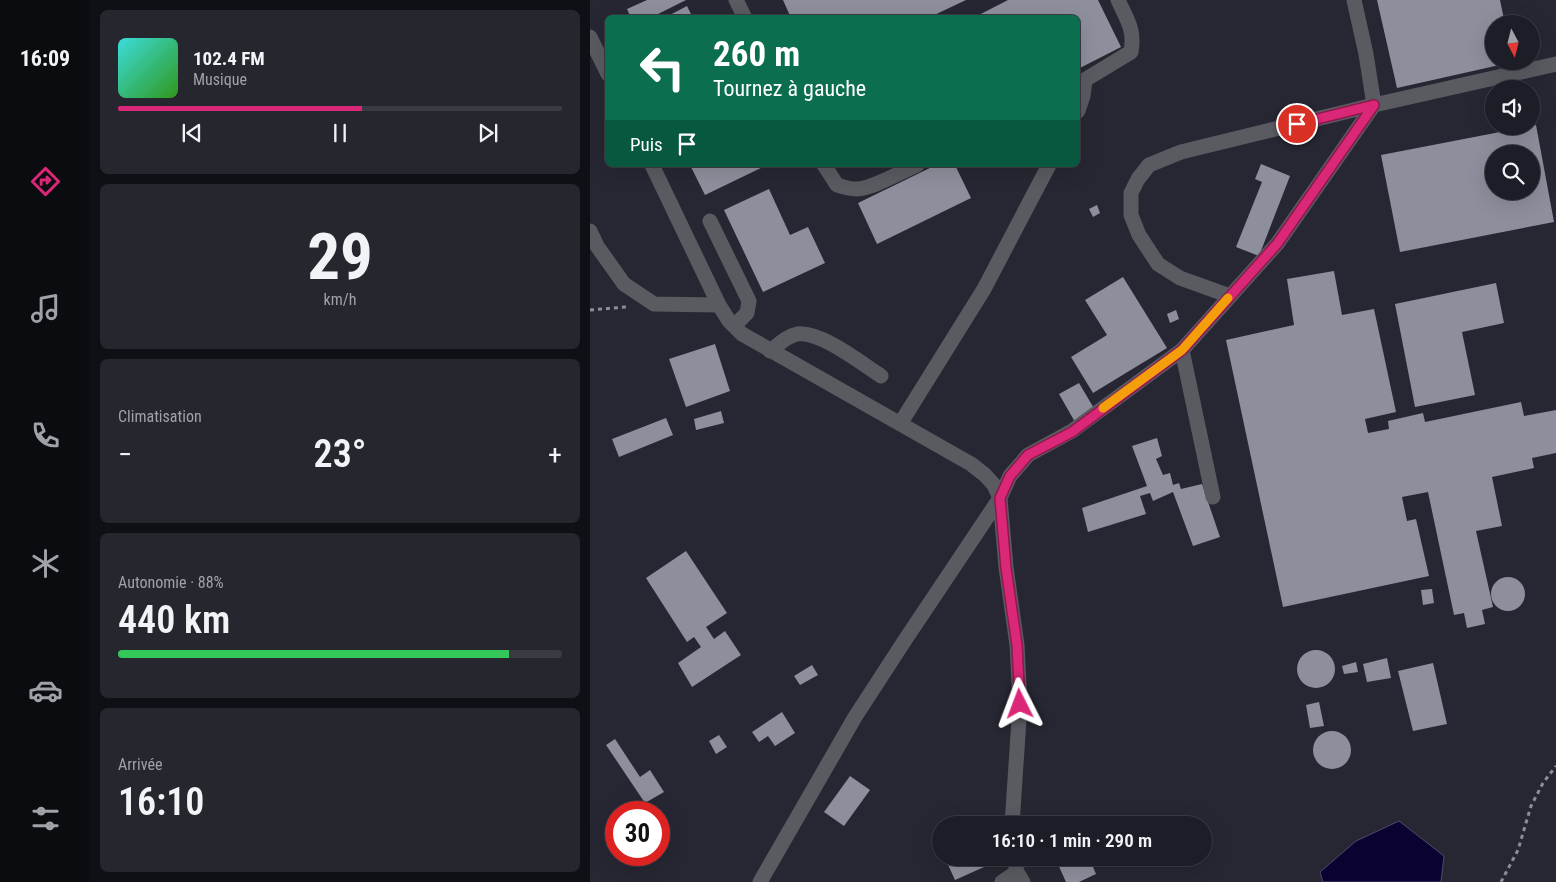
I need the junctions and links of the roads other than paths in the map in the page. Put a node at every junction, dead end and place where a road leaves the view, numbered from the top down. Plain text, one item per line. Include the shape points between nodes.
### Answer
1 (736, 0) edge
2 (1118, 0) edge
3 (1354, 0) edge
4 (744, 15) edge
5 (590, 37) edge
6 (1556, 64) edge
7 (605, 68) edge
8 (1081, 82) edge
9 (1080, 105) edge
10 (1374, 105) junction
11 (653, 167) edge
12 (825, 167) edge
13 (912, 167) edge
14 (1048, 167) edge
15 (710, 220) dead end
16 (590, 230) edge
17 (1230, 296) junction
18 (719, 305) junction
19 (734, 326) junction
20 (1182, 350) junction
21 (770, 351) junction
22 (881, 376) dead end
23 (900, 424) junction
24 (1213, 497) dead end
25 (1000, 498) junction
26 (1013, 816) edge
27 (1018, 870) edge
28 (760, 882) edge
29 (1002, 882) edge

1 - 4 street
2 - 8 street via 1130,27 1133,39 1131,52
3 - 10 street
5 - 7 street
6 - 10 street
8 - 9 street via 1083,96
10 - 17 street via 1277,244
10 - 17 street via 1181,152 1149,165 1138,179 1131,193 1131,215 1139,235 1158,264 1180,278
11 - 18 street
12 - 13 street via 837,185 857,189
14 - 23 street via 984,289
15 - 19 street via 749,300 747,313
16 - 18 street via 597,246 624,284 654,304
17 - 20 street
18 - 19 street
19 - 21 street
20 - 24 street
20 - 25 street via 1072,432 1028,455 1010,476
21 - 22 street via 790,337 810,335 822,338
21 - 23 street
23 - 25 street via 971,464 994,485
25 - 26 street via 1017,645 1020,704
25 - 28 street via 855,717
27 - 29 street

